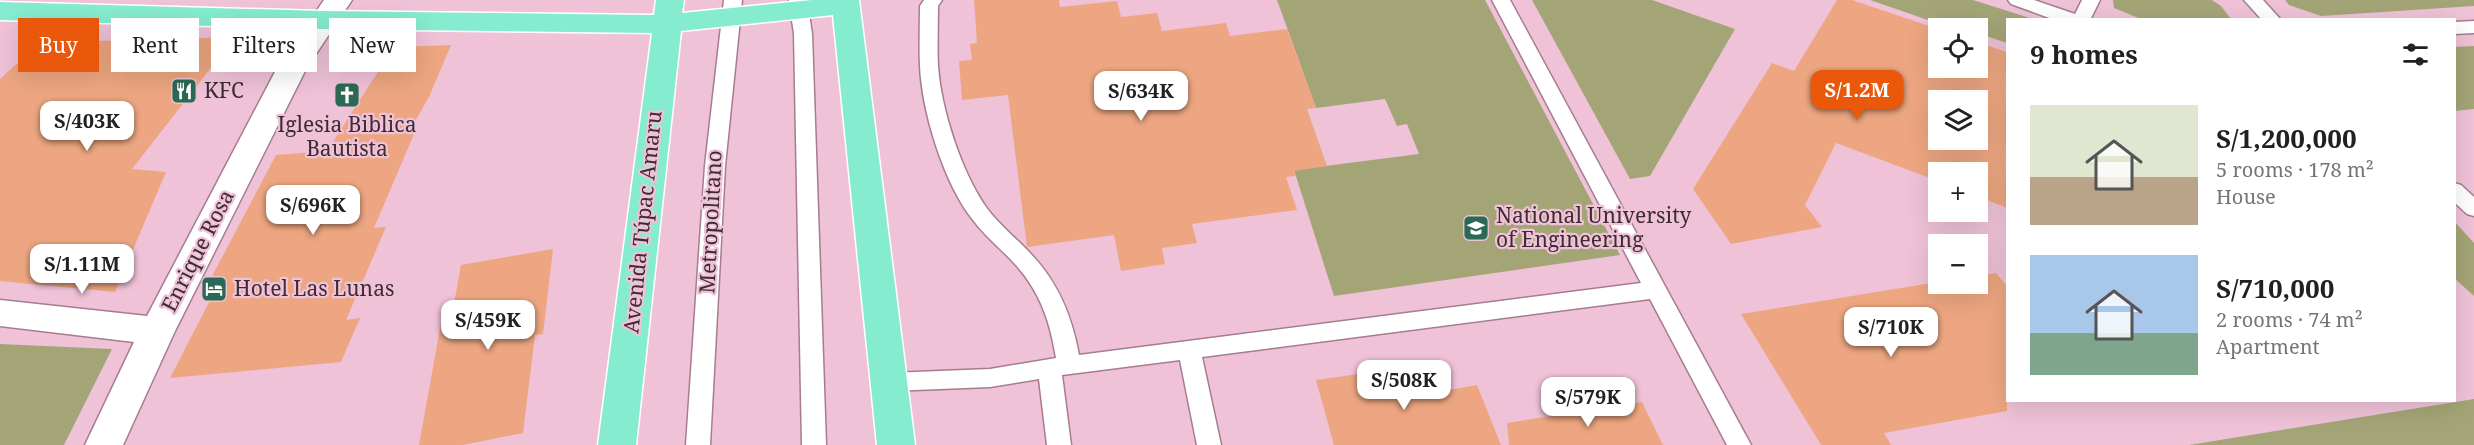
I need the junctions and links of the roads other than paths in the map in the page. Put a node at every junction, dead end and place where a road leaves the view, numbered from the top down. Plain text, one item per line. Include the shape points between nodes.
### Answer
1 (933, 0) edge
2 (1501, 0) edge
3 (2017, 0) edge
4 (2091, 0) edge
5 (2253, 0) edge
6 (845, 3) edge
7 (799, 5) edge
8 (732, 9) edge
9 (330, 10) edge
10 (0, 11) edge
11 (667, 12) edge
12 (2068, 18) edge
13 (2082, 18) edge
14 (2270, 18) edge
15 (2474, 27) edge
16 (2456, 28) edge
17 (2456, 192) edge
18 (2474, 209) edge
19 (1655, 290) junction
20 (0, 313) edge
21 (157, 331) junction
22 (1189, 350) junction
23 (1059, 367) junction
24 (890, 382) junction
25 (104, 445) edge
26 (618, 445) edge
27 (698, 445) edge
28 (814, 445) edge
29 (896, 445) edge
30 (1059, 445) edge
31 (1209, 445) edge
32 (1739, 445) edge

1 - 23 lane via 929,6 929,68 940,126 959,181 980,215 1045,286 1062,324
2 - 19 lane
3 - 12 lane
4 - 13 lane
5 - 14 lane
6 - 7 main road
6 - 24 main road
7 - 8 main road
7 - 28 lane via 803,34
8 - 11 main road
8 - 27 lane, Metropolitano via 716,144
9 - 10 main road
9 - 11 main road
9 - 21 street, Enrique Rosa via 291,68
11 - 26 main road, Avenida Túpac Amaru
15 - 16 lane
17 - 18 lane
19 - 22 lane
19 - 32 lane
20 - 21 street
21 - 25 street, Enrique Rosa
22 - 23 lane
22 - 31 lane
23 - 24 lane via 990,378
23 - 30 lane
24 - 29 main road

